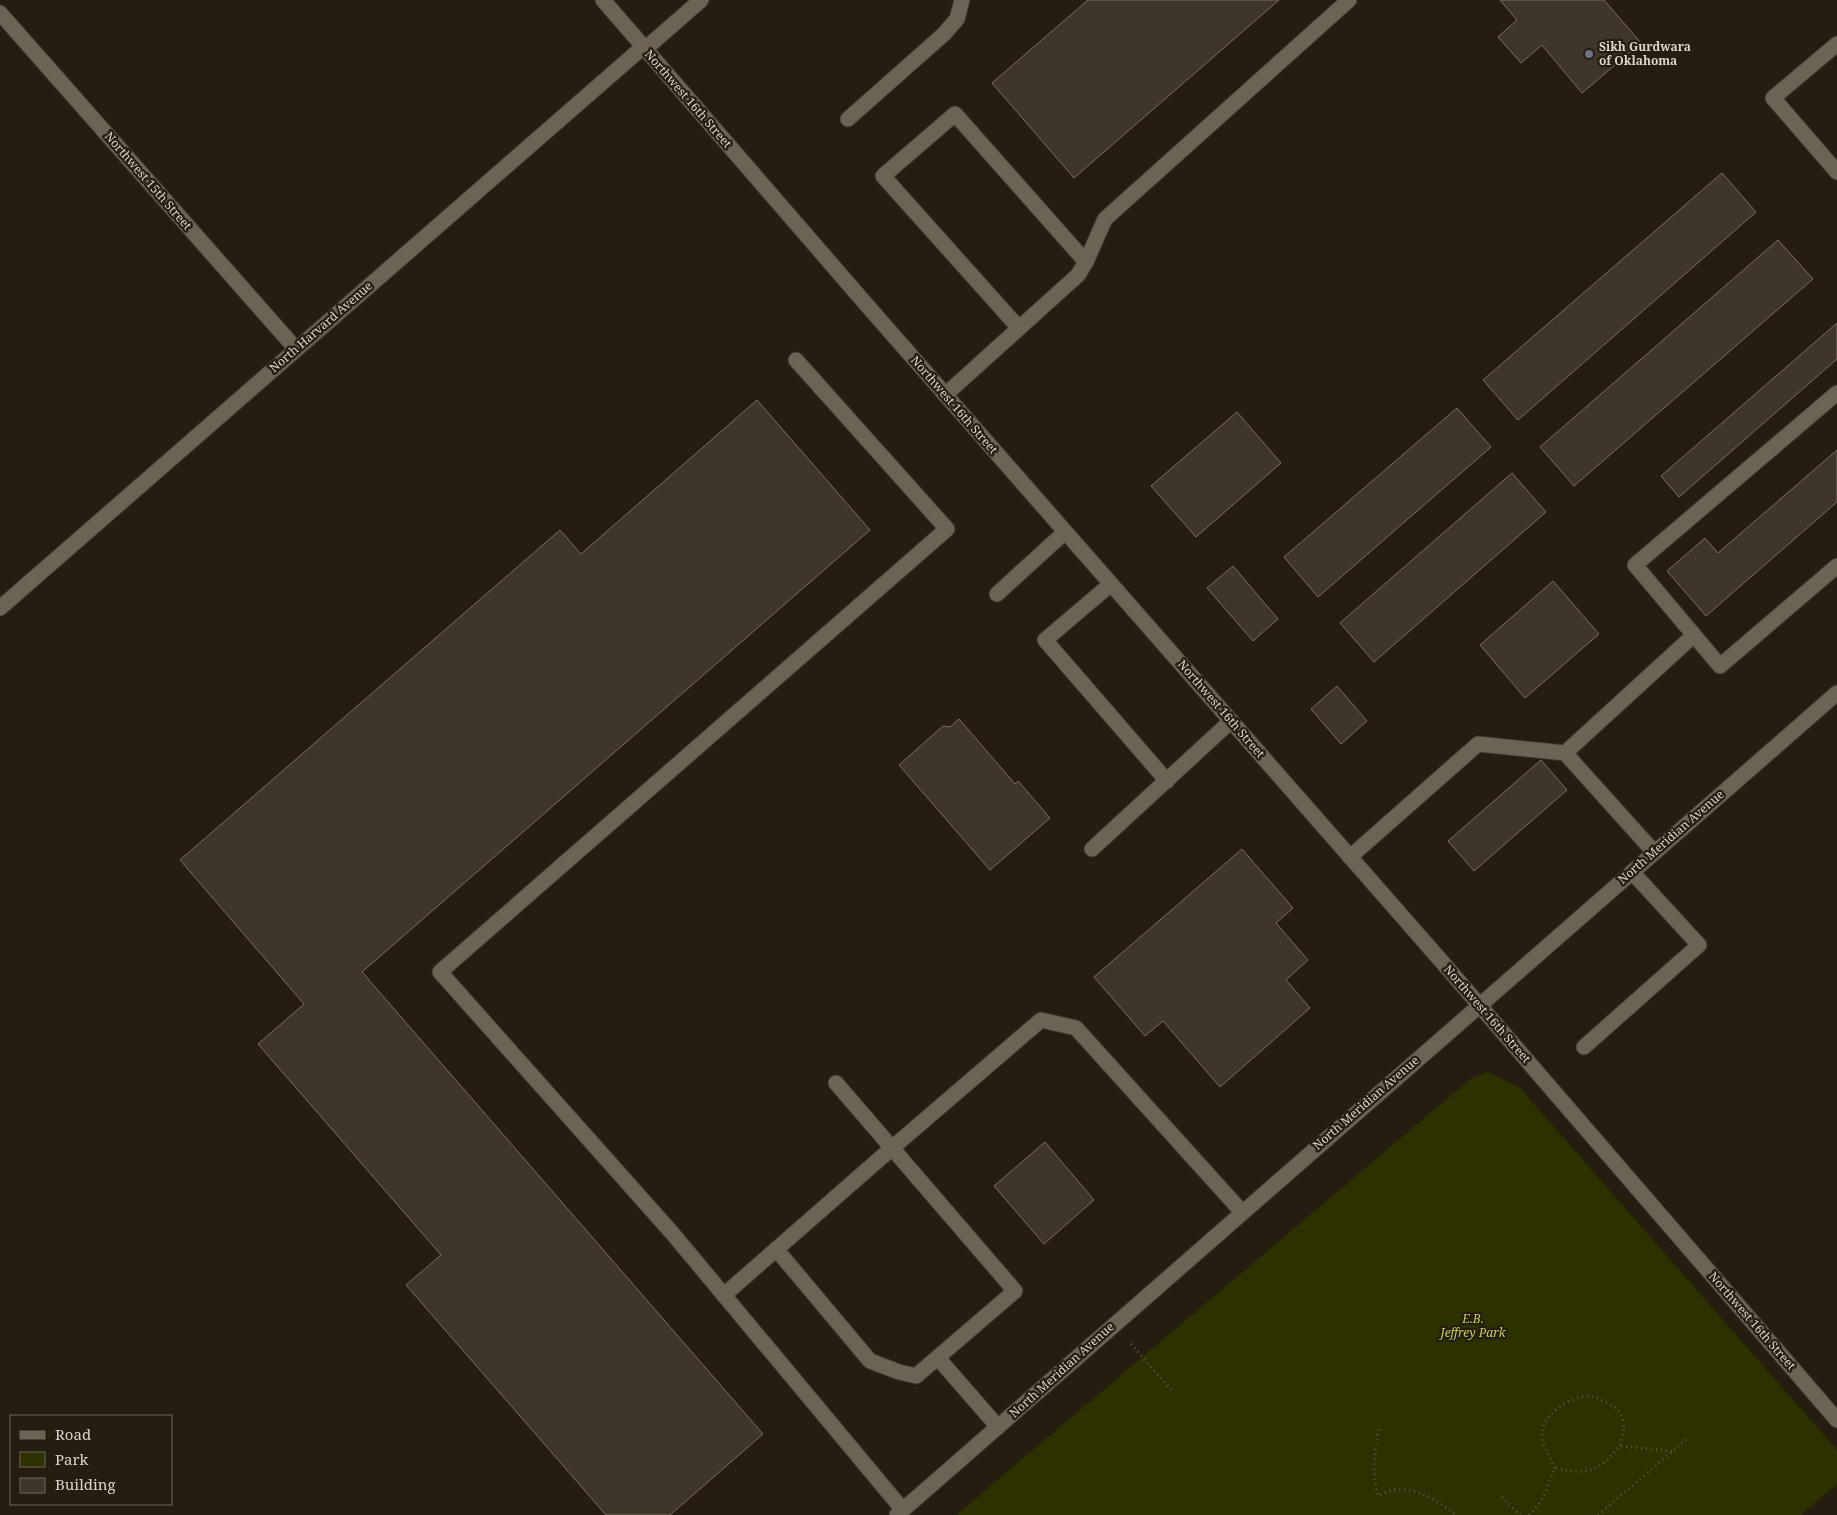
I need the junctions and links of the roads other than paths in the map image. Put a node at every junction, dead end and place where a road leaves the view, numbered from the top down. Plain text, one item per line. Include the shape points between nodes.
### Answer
1 (602, 0) edge
2 (702, 0) edge
3 (962, 0) edge
4 (1349, 0) edge
5 (0, 13) edge
6 (1837, 44) edge
7 (644, 48) junction
8 (848, 118) dead end
9 (1837, 172) edge
10 (1086, 262) junction
11 (1020, 328) junction
12 (296, 349) junction
13 (796, 360) dead end
14 (1837, 394) edge
15 (945, 395) junction
16 (1065, 532) junction
17 (1837, 566) edge
18 (1111, 584) junction
19 (996, 594) dead end
20 (0, 608) edge
21 (1694, 635) junction
22 (1837, 693) edge
23 (1231, 721) junction
24 (1565, 752) junction
25 (1166, 781) junction
26 (1092, 849) dead end
27 (1654, 852) junction
28 (1350, 857) junction
29 (1632, 872) junction
30 (1479, 1004) junction
31 (1584, 1047) dead end
32 (836, 1083) dead end
33 (892, 1148) junction
34 (1242, 1212) junction
35 (776, 1249) junction
36 (724, 1295) junction
37 (938, 1358) junction
38 (1837, 1420) edge
39 (998, 1427) junction
40 (900, 1513) edge

1 - 7 street, Northwest 16th Street
2 - 7 street, North Harvard Avenue
3 - 8 street via 957,19 944,34
4 - 10 street via 1105,219
5 - 12 street, Northwest 15th Street
6 - 9 street via 1773,98
7 - 12 street, North Harvard Avenue
7 - 15 street, Northwest 16th Street
10 - 11 street via 1078,275
10 - 11 street via 955,114 883,176
11 - 15 street
12 - 20 street, North Harvard Avenue
13 - 36 street via 946,529 440,972
14 - 21 street via 1635,565
15 - 16 street, Northwest 16th Street
16 - 18 street, Northwest 16th Street
16 - 19 street
17 - 21 street via 1720,666
18 - 23 street, Northwest 16th Street
18 - 25 street via 1045,640
21 - 24 street
22 - 27 street, North Meridian Avenue
23 - 25 street
23 - 28 street, Northwest 16th Street
24 - 27 street
24 - 28 street via 1478,744
25 - 26 street
27 - 29 street, North Meridian Avenue
28 - 30 street, Northwest 16th Street
29 - 30 street, North Meridian Avenue
29 - 31 street via 1699,945
30 - 34 street, North Meridian Avenue
30 - 38 street, Northwest 16th Street
32 - 33 street
33 - 34 street via 1041,1020 1076,1028
33 - 35 street
33 - 37 street via 1015,1291
34 - 39 street, North Meridian Avenue
35 - 36 street
35 - 37 street via 870,1361 916,1376
36 - 40 street
37 - 39 street
39 - 40 street, North Meridian Avenue

